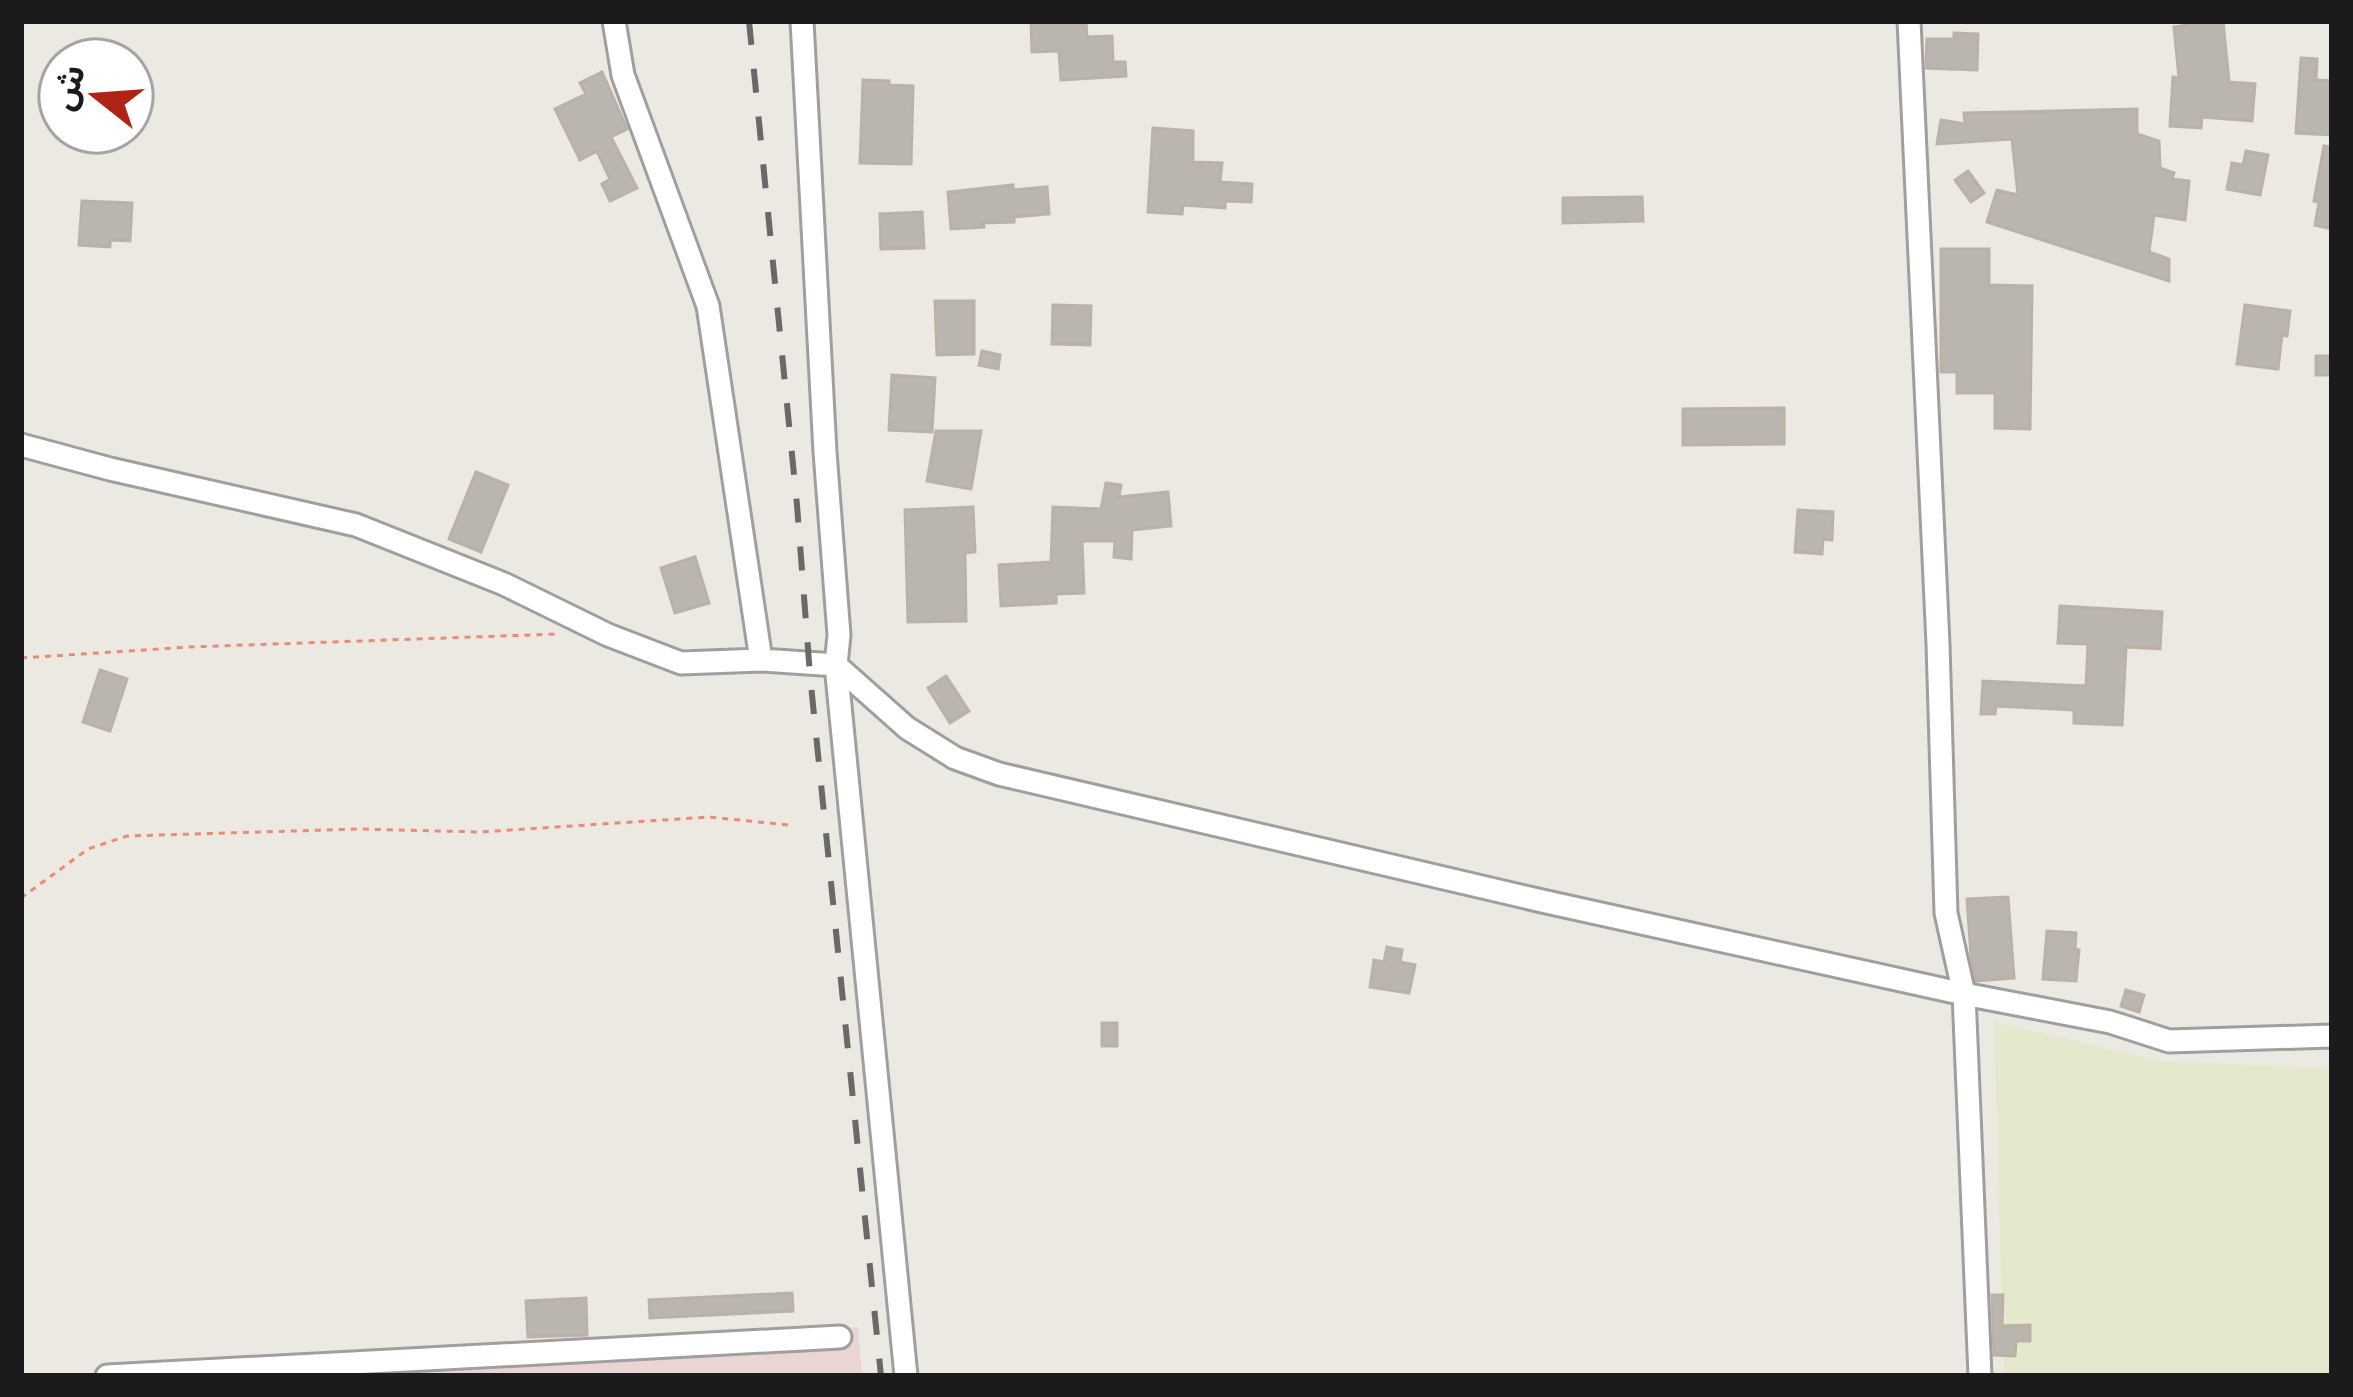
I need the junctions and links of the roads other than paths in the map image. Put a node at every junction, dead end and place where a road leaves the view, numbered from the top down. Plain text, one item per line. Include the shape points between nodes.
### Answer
1 (614, 21) edge
2 (802, 21) edge
3 (1909, 21) edge
4 (21, 445) edge
5 (761, 660) junction
6 (836, 665) junction
7 (1964, 994) junction
8 (2332, 1036) edge
9 (840, 1337) dead end
10 (107, 1376) edge
11 (906, 1376) edge
12 (1980, 1376) edge

1 - 5 street via 623,75 708,306
2 - 6 street
3 - 7 street via 1946,913
4 - 5 street via 356,525 681,663
5 - 6 street
6 - 7 street via 907,728 999,774
6 - 11 street
7 - 8 street via 2169,1041
7 - 12 street
9 - 10 street

